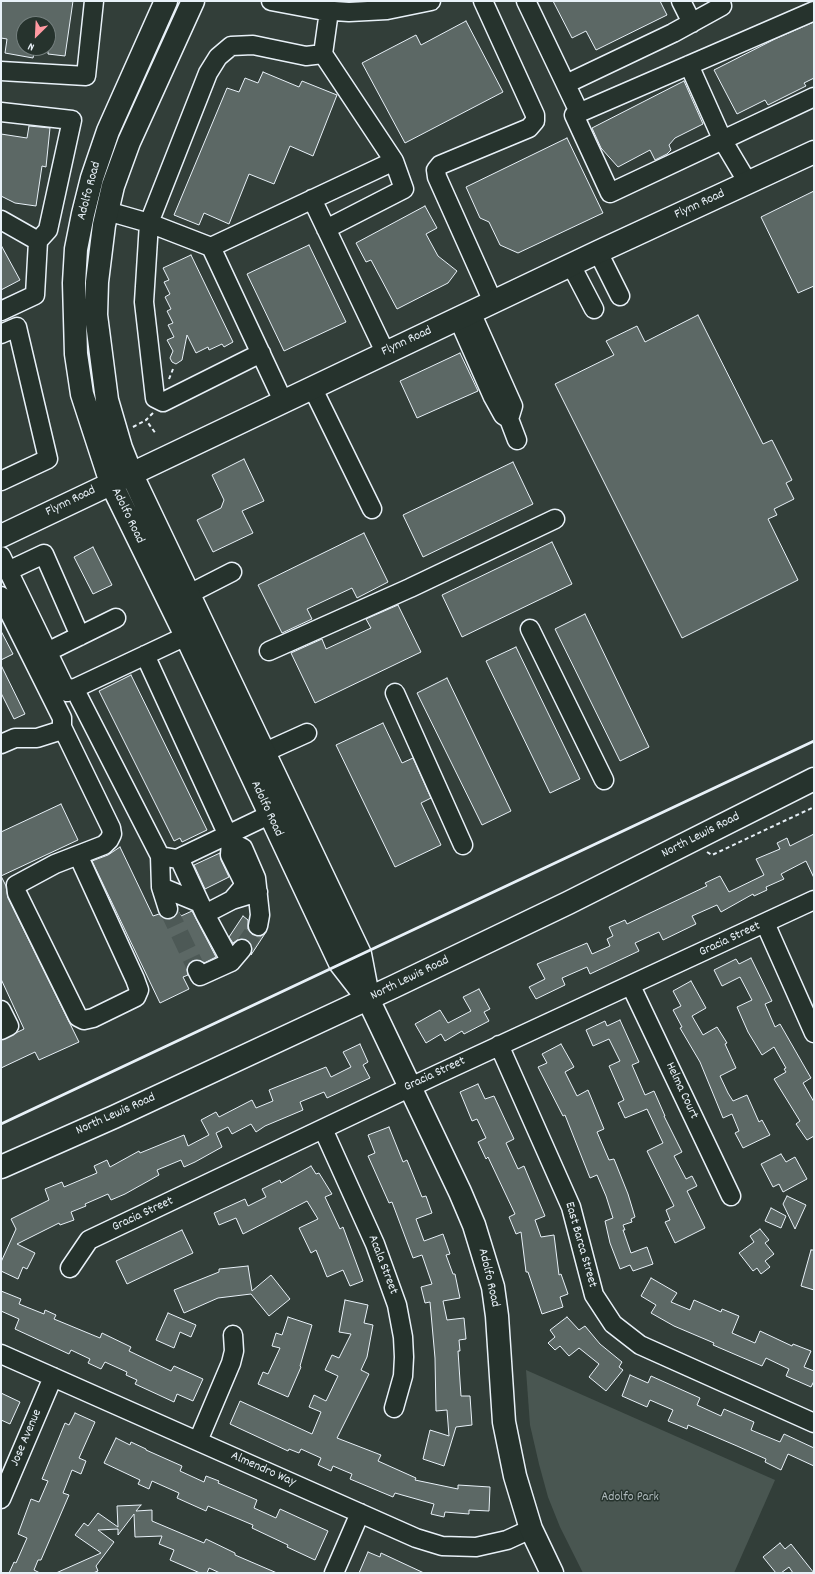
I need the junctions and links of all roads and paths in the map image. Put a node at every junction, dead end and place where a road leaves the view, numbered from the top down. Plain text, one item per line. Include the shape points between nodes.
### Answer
1 (94, 1) edge
2 (166, 1) edge
3 (193, 1) edge
4 (271, 1) edge
5 (431, 1) edge
6 (483, 1) edge
7 (526, 1) edge
8 (681, 1) edge
9 (720, 1) edge
10 (387, 5) edge
11 (329, 11) junction
12 (814, 11) edge
13 (692, 23) junction
14 (323, 54) junction
15 (689, 65) junction
16 (1, 71) edge
17 (566, 84) junction
18 (814, 97) edge
19 (1, 112) edge
20 (579, 112) junction
21 (723, 141) junction
22 (814, 152) edge
23 (394, 162) junction
24 (748, 183) junction
25 (312, 200) junction
26 (107, 211) junction
27 (1, 220) edge
28 (148, 223) junction
29 (326, 229) junction
30 (38, 241) junction
31 (211, 247) junction
32 (598, 252) junction
33 (571, 265) junction
34 (620, 296) dead end
35 (492, 302) junction
36 (594, 309) dead end
37 (1, 311) edge
38 (465, 315) junction
39 (1, 334) edge
40 (385, 352) junction
41 (261, 353) junction
42 (312, 387) junction
43 (283, 401) junction
44 (146, 420) dead end
45 (131, 427) dead end
46 (517, 440) dead end
47 (131, 473) junction
48 (1, 481) edge
49 (110, 483) junction
50 (372, 509) dead end
51 (555, 519) dead end
52 (1, 536) edge
53 (5, 563) edge
54 (232, 572) dead end
55 (189, 594) junction
56 (1, 596) edge
57 (116, 618) dead end
58 (530, 629) dead end
59 (80, 636) junction
60 (186, 636) junction
61 (269, 651) dead end
62 (47, 652) junction
63 (145, 655) junction
64 (74, 688) junction
65 (395, 694) dead end
66 (62, 727) junction
67 (307, 733) dead end
68 (1, 744) edge
69 (265, 752) junction
70 (814, 779) edge
71 (604, 780) dead end
72 (814, 807) edge
73 (269, 815) junction
74 (230, 839) junction
75 (688, 842) junction
76 (463, 845) dead end
77 (78, 855) junction
78 (160, 856) junction
79 (179, 858) junction
80 (161, 887) junction
81 (258, 892) junction
82 (232, 900) junction
83 (814, 900) edge
84 (203, 908) junction
85 (168, 909) tunnel mouth
86 (765, 923) junction
87 (258, 926) tunnel mouth
88 (198, 970) dead end
89 (631, 986) junction
90 (368, 999) junction
91 (1, 1010) edge
92 (5, 1028) edge
93 (814, 1033) edge
94 (499, 1046) junction
95 (410, 1087) junction
96 (323, 1129) junction
97 (1, 1167) edge
98 (731, 1196) dead end
99 (70, 1268) dead end
100 (233, 1335) dead end
101 (1, 1354) edge
102 (53, 1377) junction
103 (394, 1408) dead end
104 (814, 1423) edge
105 (198, 1442) junction
106 (1, 1499) edge
107 (360, 1513) junction
108 (531, 1529) junction
109 (334, 1573) edge
110 (552, 1573) edge

1 - 16 street via 86,76
2 - 49 main road, Adolfo Road via 108,131 92,178 76,249 76,354 85,408
3 - 26 main road, Adolfo Road via 129,142
4 - 11 street
5 - 10 street
6 - 35 street via 535,115 535,121 529,128 440,165 436,170 436,177
7 - 17 street
8 - 13 street
9 - 13 street via 722,6
10 - 11 street via 355,12
11 - 14 street
12 - 15 street
13 - 17 street
14 - 23 street
14 - 28 street via 306,56 253,45 231,46 218,57 208,73
15 - 20 street
15 - 21 street
17 - 20 street
18 - 21 street
19 - 30 street via 72,120 48,230
20 - 21 street via 574,115 610,193
21 - 24 street
22 - 24 main road, Flynn Road
23 - 25 street
23 - 29 street via 404,189
24 - 32 main road, Flynn Road
25 - 29 street
25 - 31 street
26 - 28 street
26 - 47 main road, Adolfo Road via 97,282 98,341 106,400
27 - 30 street
28 - 31 street
28 - 41 street via 144,302 155,398 163,402
29 - 40 street
30 - 37 street via 35,295
31 - 41 street
32 - 33 main road, Flynn Road
32 - 34 street
33 - 35 main road, Flynn Road
33 - 36 street
35 - 38 main road, Flynn Road
38 - 40 main road, Flynn Road
38 - 46 street via 513,406 509,419
39 - 48 street via 17,327 48,459
40 - 42 main road, Flynn Road
41 - 43 street
42 - 43 main road, Flynn Road
42 - 50 street
43 - 47 main road, Flynn Road
44 - 45 path
47 - 49 main road, Flynn Road
47 - 55 main road, Adolfo Road
49 - 52 main road, Flynn Road
49 - 60 main road, Adolfo Road
51 - 61 street
53 - 59 street via 44,554
53 - 62 street
54 - 55 street
55 - 69 main road, Adolfo Road
56 - 66 street via 62,718
57 - 59 street
58 - 71 street
59 - 62 street
60 - 63 street
60 - 73 main road, Adolfo Road
62 - 64 street via 67,692
63 - 64 street
63 - 74 street
64 - 78 street
65 - 76 street
66 - 68 street via 59,731 37,738 14,738
66 - 77 street via 112,834 104,845
67 - 69 street
69 - 90 main road, Adolfo Road via 360,954
70 - 75 main road, North Lewis Road
72 - 75 path via 712,855
73 - 74 street
73 - 90 main road, Adolfo Road via 340,963
74 - 79 street
74 - 81 street via 243,848 256,878
74 - 82 street via 230,855 243,881 243,887
75 - 90 main road, North Lewis Road
77 - 77 street via 16,885 17,893 78,1017 84,1020 136,997 139,990
78 - 79 street
78 - 80 street
79 - 84 street
80 - 84 street
80 - 85 street
81 - 82 street
81 - 87 street
82 - 84 street
83 - 86 street, Gracia Street
84 - 88 street via 237,955 200,976
86 - 89 street, Gracia Street
86 - 93 street
89 - 94 street, Gracia Street
89 - 98 street, Helma Court
90 - 95 main road, Adolfo Road
90 - 97 main road, North Lewis Road
91 - 92 street
94 - 95 street, Gracia Street
94 - 104 street, East Barca Street via 571,1207 589,1280 600,1305 610,1319 621,1332 640,1345
95 - 96 street, Gracia Street
95 - 108 main road, Adolfo Road via 460,1192 486,1261 497,1316 505,1429 515,1476
96 - 99 street, Gracia Street via 89,1240
96 - 103 street, Acala Street via 375,1244 397,1304 404,1357 403,1376
100 - 105 street via 234,1351 231,1363
101 - 102 street, Almendro Way
102 - 105 street, Almendro Way
102 - 106 street, Jose Avenue
105 - 107 street, Almendro Way
107 - 108 street, Almendro Way via 416,1538 453,1547 490,1544 507,1540
107 - 109 street
108 - 110 main road, Adolfo Road

